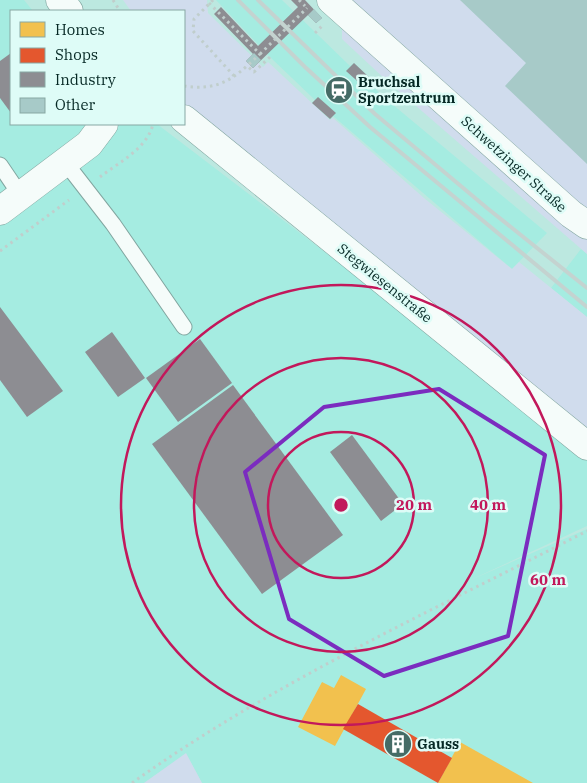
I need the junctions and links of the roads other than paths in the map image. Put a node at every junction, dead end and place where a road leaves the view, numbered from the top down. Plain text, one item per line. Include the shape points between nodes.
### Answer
1 (60, 0) edge
2 (331, 0) edge
3 (68, 10) edge
4 (185, 120) edge
5 (103, 125) edge
6 (66, 162) junction
7 (0, 164) edge
8 (11, 203) edge
9 (587, 225) edge
10 (184, 327) dead end
11 (587, 446) edge

1 - 3 street
2 - 9 street, Schwetzinger Straße
4 - 11 street, Stegwiesenstraße
5 - 6 street via 90,144
6 - 8 street
6 - 10 lane
7 - 8 lane

